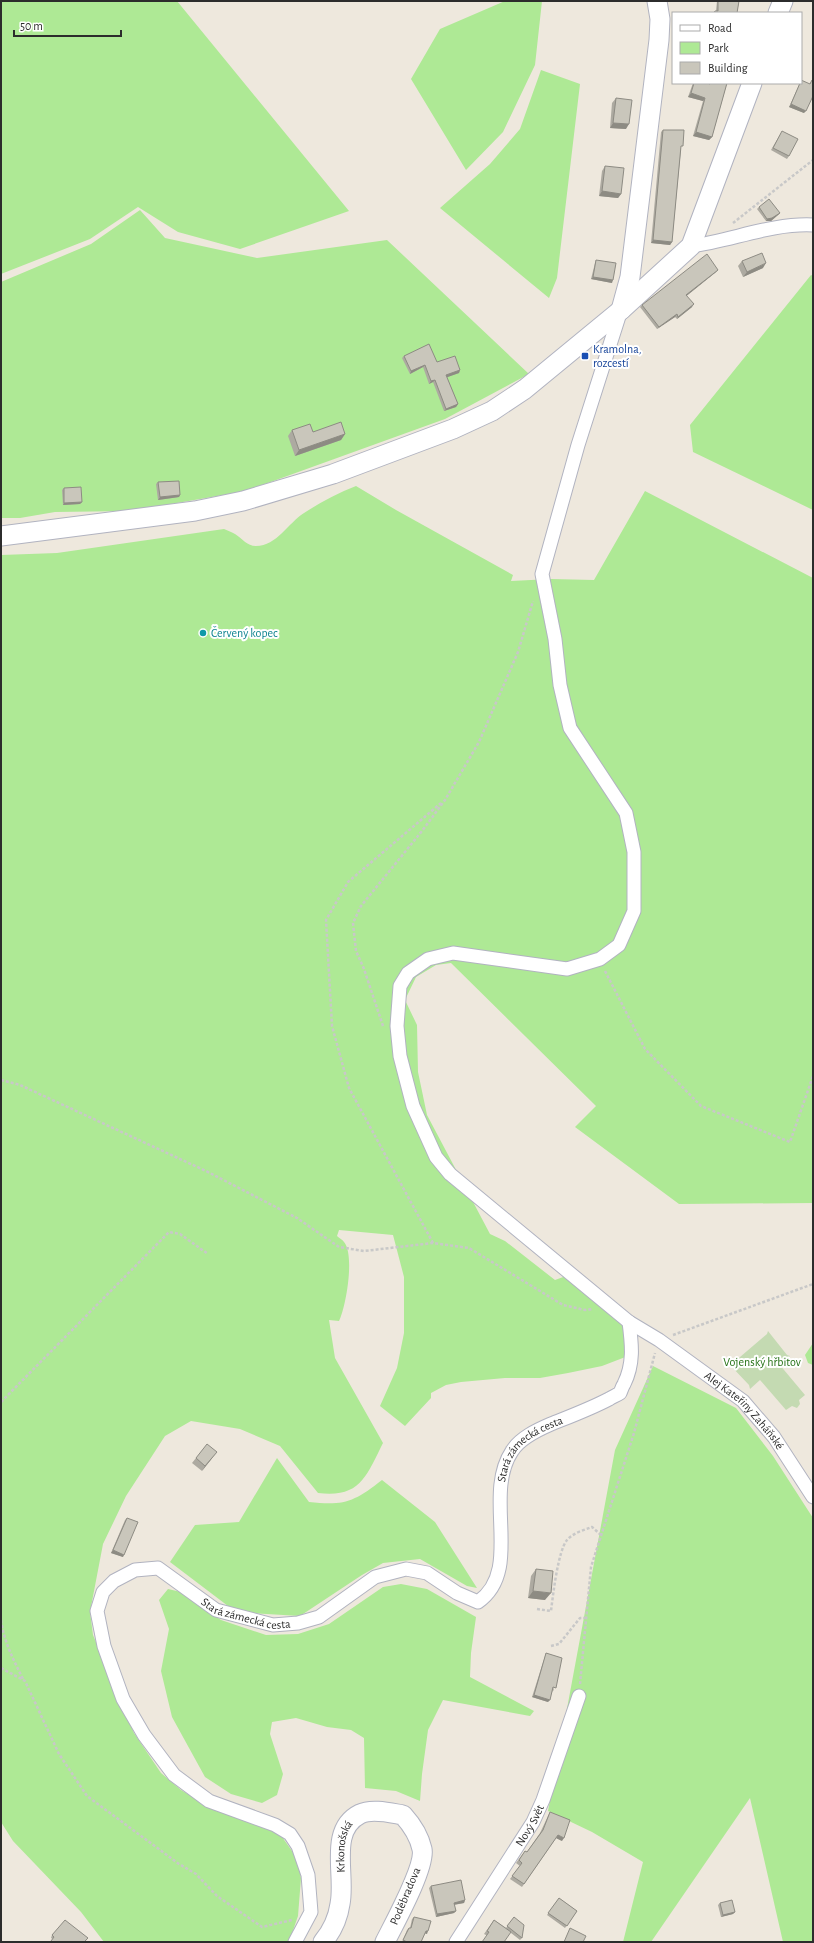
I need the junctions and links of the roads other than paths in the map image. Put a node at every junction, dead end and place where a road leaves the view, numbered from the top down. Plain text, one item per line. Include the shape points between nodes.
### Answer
1 (657, 1) edge
2 (783, 1) edge
3 (778, 12) edge
4 (752, 84) edge
5 (813, 225) edge
6 (691, 246) junction
7 (621, 310) junction
8 (1, 536) edge
9 (629, 1322) junction
10 (813, 1497) edge
11 (579, 1696) road end
12 (423, 1850) joint
13 (295, 1942) edge
14 (323, 1942) edge
15 (385, 1942) edge
16 (456, 1942) edge

1 - 7 street via 660,19 659,40 630,278
2 - 3 street
4 - 6 street
5 - 6 street via 769,229
6 - 7 street
7 - 8 street via 525,389 492,411 453,429 333,474 243,501 195,511
7 - 9 street, Alej Kateřiny Zaháňské via 578,445 542,574 555,639 560,685 570,728 626,813 634,852 634,911 619,945 600,959 566,968 453,953 428,959 408,973 400,986 397,1026 400,1056 413,1106 436,1157 450,1174
9 - 10 street, Alej Kateřiny Zaháňské via 659,1340 743,1401 774,1437
9 - 13 street, Stará zámecká cesta via 632,1349 630,1372 620,1392 594,1407 540,1429 512,1451 503,1467 499,1486 501,1554 497,1580 488,1595 478,1602 457,1593 428,1573 406,1569 375,1577 319,1617 298,1623 273,1625 216,1610 158,1568 135,1570 114,1581 103,1592 97,1610 104,1646 123,1699 144,1735 174,1775 209,1801 275,1825 290,1834 298,1846 308,1875 311,1912
11 - 16 street, Nový Svět via 533,1822
12 - 14 street, Krkonošská via 415,1829 403,1815 382,1811 361,1813 345,1826 340,1851 341,1903 334,1926
12 - 15 street, Poděbradova via 418,1872

